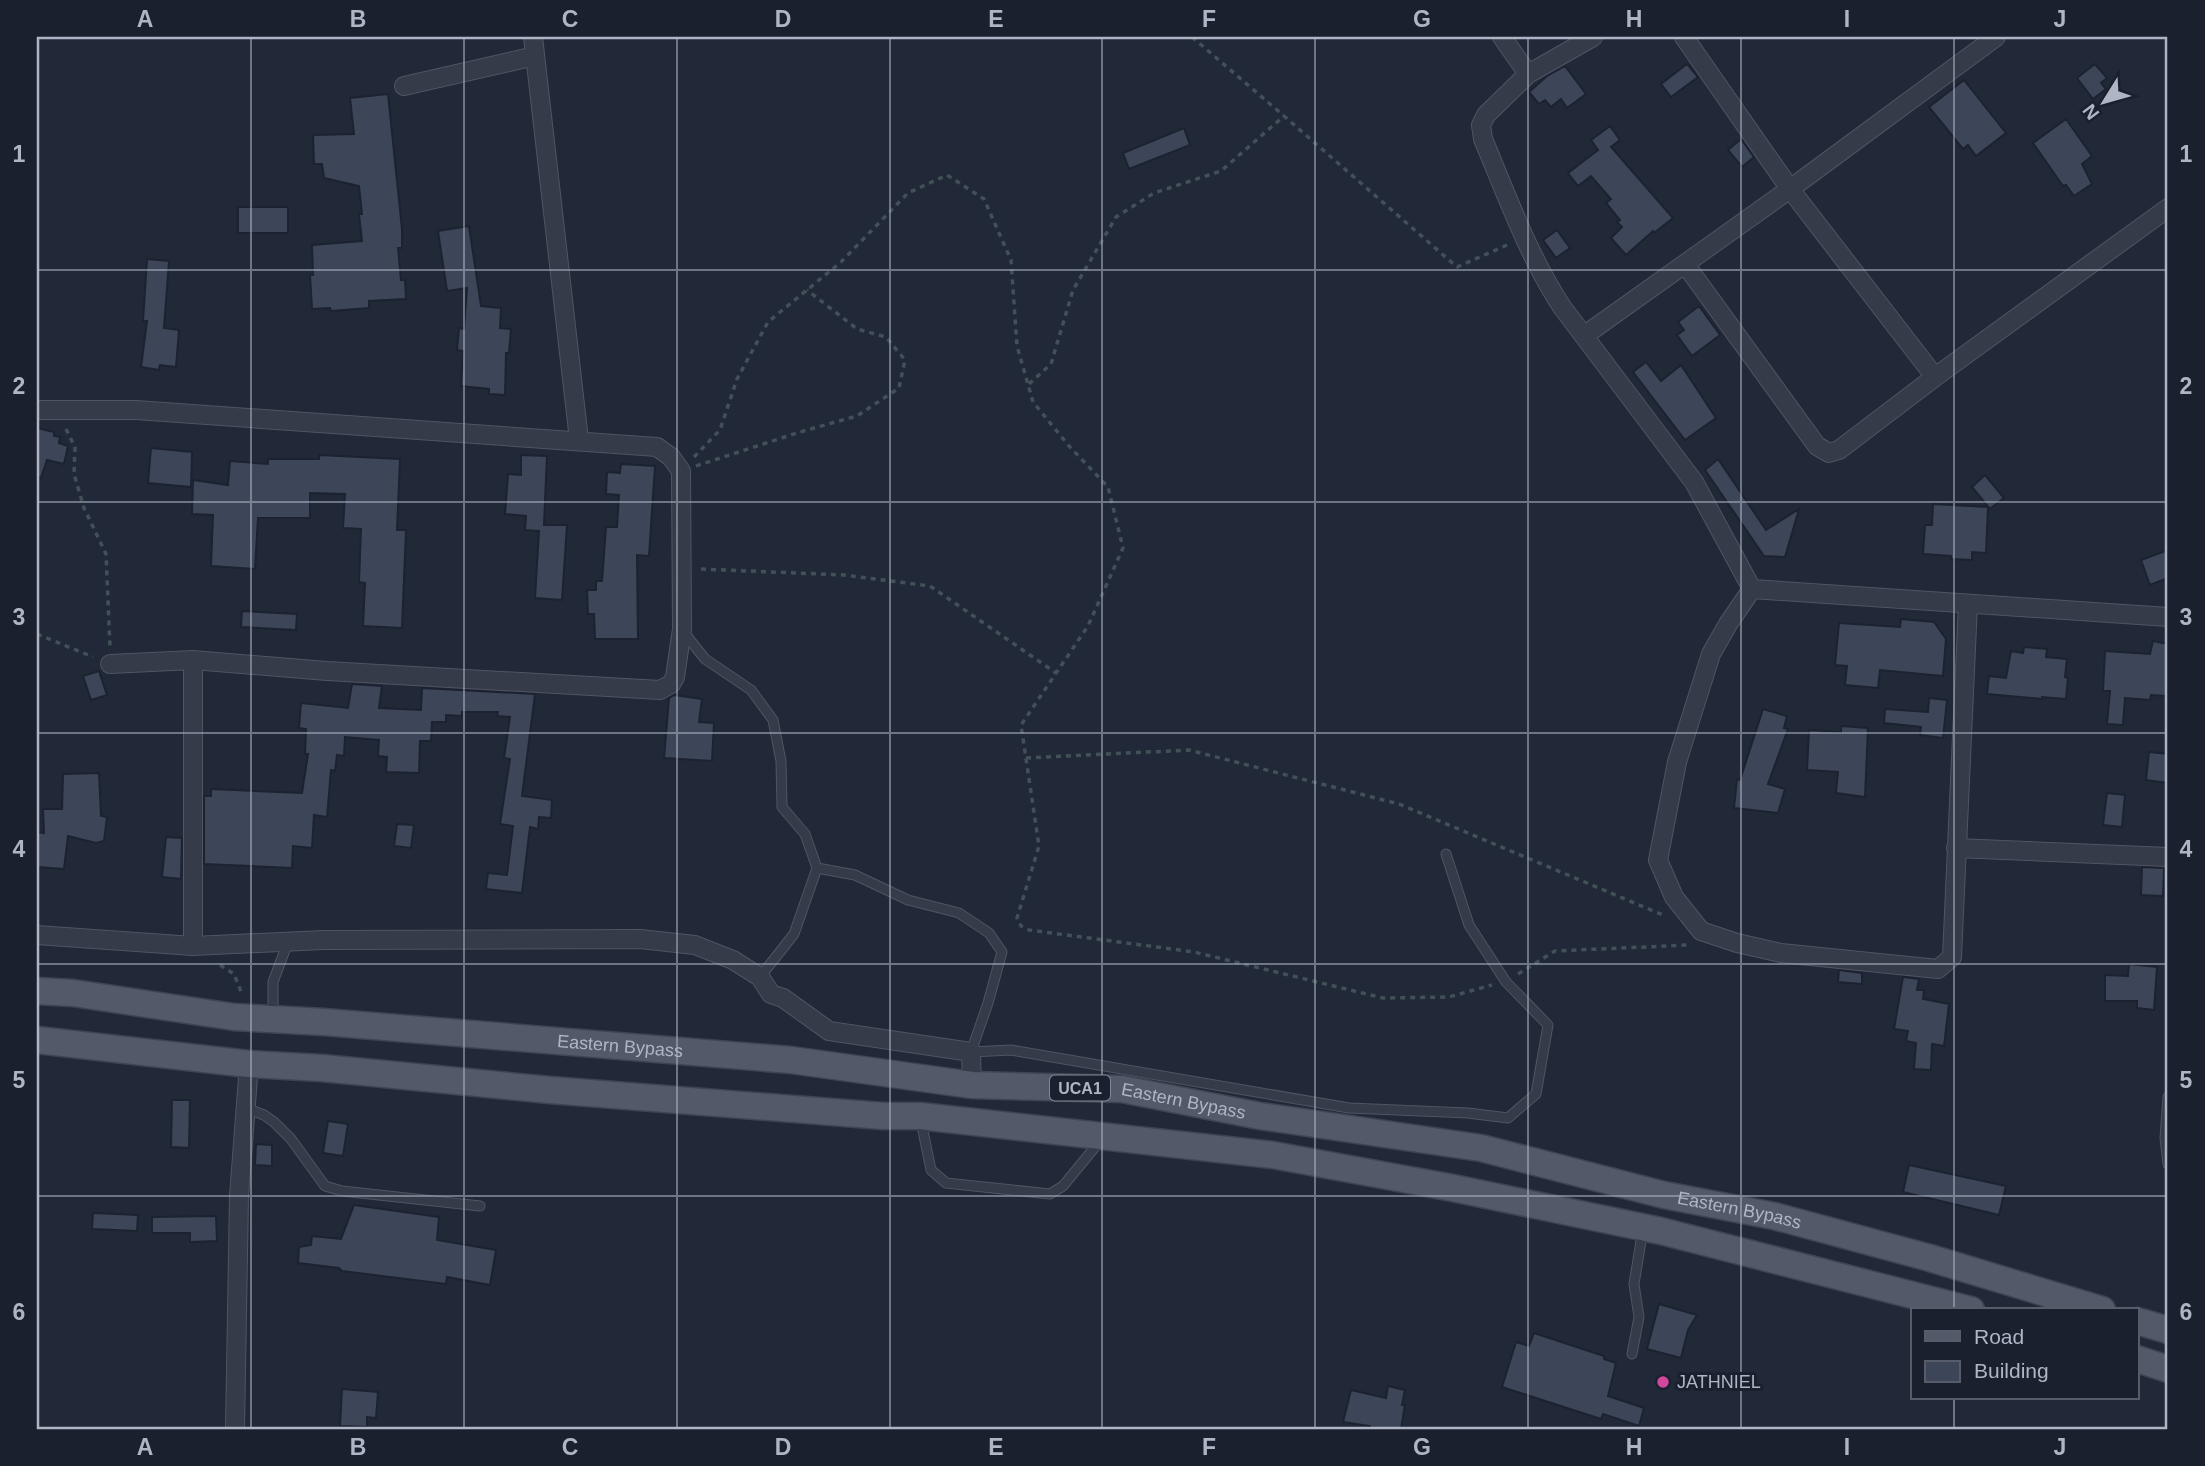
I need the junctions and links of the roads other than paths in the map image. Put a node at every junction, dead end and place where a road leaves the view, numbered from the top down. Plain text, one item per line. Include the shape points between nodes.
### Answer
1 (533, 37) edge
2 (1502, 37) edge
3 (1593, 37) edge
4 (1684, 37) edge
5 (1996, 37) edge
6 (536, 57) junction
7 (1528, 74) junction
8 (404, 86) dead end
9 (1790, 188) junction
10 (2168, 208) edge
11 (1685, 264) junction
12 (1585, 335) junction
13 (1935, 377) junction
14 (37, 410) edge
15 (579, 440) junction
16 (1752, 589) junction
17 (1968, 604) junction
18 (2168, 617) edge
19 (682, 629) junction
20 (194, 660) junction
21 (110, 664) road end
22 (1956, 848) junction
23 (1446, 854) dead end
24 (2167, 859) edge
25 (817, 867) junction
26 (37, 935) edge
27 (288, 942) junction
28 (192, 946) junction
29 (760, 977) junction
30 (37, 991) edge
31 (273, 1018) junction
32 (324, 1022) junction
33 (37, 1040) edge
34 (971, 1052) junction
35 (249, 1064) junction
36 (322, 1068) junction
37 (972, 1085) junction
38 (2168, 1097) edge
39 (246, 1108) junction
40 (920, 1116) junction
41 (1104, 1137) junction
42 (2168, 1164) edge
43 (480, 1206) dead end
44 (1643, 1227) junction
45 (1963, 1308) edge
46 (2095, 1308) edge
47 (2138, 1321) edge
48 (2168, 1330) edge
49 (1632, 1354) dead end
50 (2138, 1359) edge
51 (2168, 1369) edge
52 (235, 1429) edge

1 - 6 street
2 - 7 street
3 - 7 street
4 - 9 street
5 - 9 street
6 - 8 street
6 - 15 street
7 - 12 street via 1486,115 1481,125 1483,139 1548,285
9 - 11 street
9 - 13 street
10 - 13 street
11 - 12 street
11 - 13 street via 1817,446 1829,453
12 - 16 street via 1694,482
14 - 15 street via 136,410
15 - 19 street via 657,447 681,471
16 - 17 street
16 - 22 street via 1711,654 1677,762 1658,860 1674,897 1701,931 1737,943 1781,953 1938,969 1952,957
17 - 18 street
17 - 22 street
19 - 20 street via 675,677 660,690
19 - 25 lane via 705,659 751,690 773,720 781,761 782,807 805,834
20 - 21 street
20 - 28 street
22 - 24 street
23 - 34 lane via 1469,925 1506,982 1548,1025 1536,1094 1508,1118 1349,1108 1011,1049
25 - 29 lane via 793,934
25 - 34 lane via 855,875 908,900 959,913 989,933 1002,952
26 - 28 street
27 - 28 street
27 - 29 street via 640,939 695,945
27 - 31 lane via 273,982
29 - 34 street via 771,994 829,1031
30 - 31 main road, Eastern Bypass / UCA1
31 - 32 main road, Eastern Bypass / UCA1
32 - 36 main road
32 - 37 main road, Eastern Bypass / UCA1 via 790,1060
33 - 35 main road, Eastern Bypass
34 - 37 street
35 - 36 main road, Eastern Bypass
35 - 39 street
36 - 40 main road, Eastern Bypass via 550,1090
37 - 46 main road, Eastern Bypass / UCA1 via 1122,1089 1260,1116 1481,1148 1664,1195 1774,1216
38 - 42 lane
39 - 43 lane via 274,1122 325,1186
39 - 52 street via 239,1196
40 - 41 main road, Eastern Bypass
40 - 41 lane via 931,1170 946,1183 1051,1194
41 - 44 main road, Eastern Bypass via 1273,1155
44 - 45 main road, Eastern Bypass
44 - 49 lane via 1634,1284 1639,1317
47 - 48 main road
50 - 51 main road

